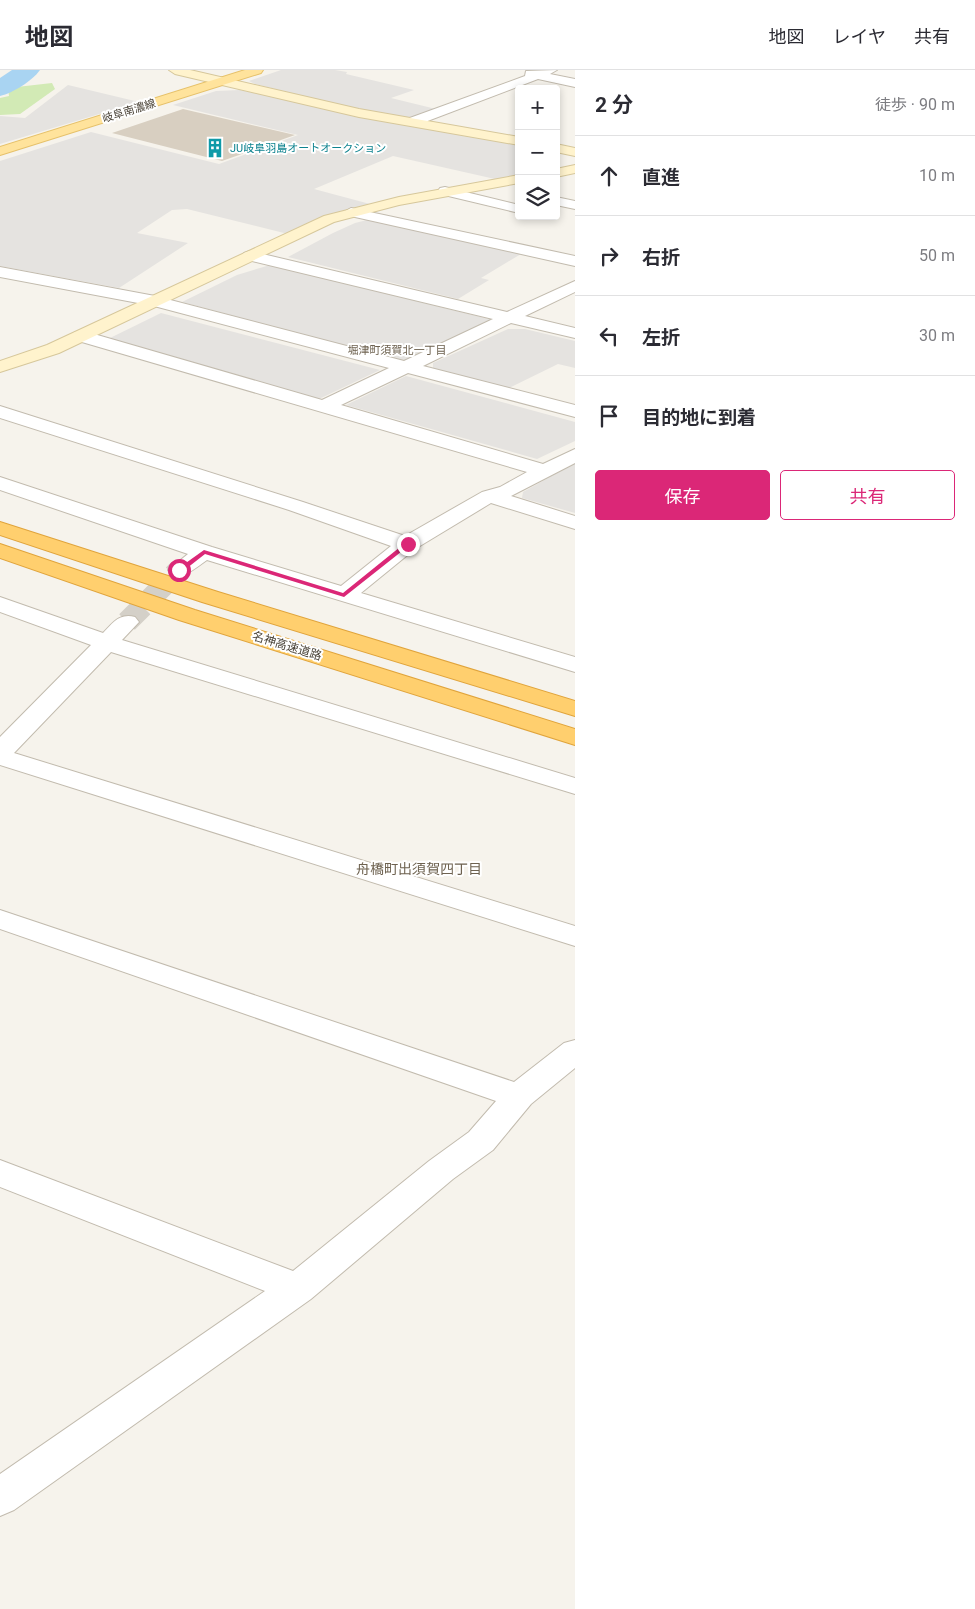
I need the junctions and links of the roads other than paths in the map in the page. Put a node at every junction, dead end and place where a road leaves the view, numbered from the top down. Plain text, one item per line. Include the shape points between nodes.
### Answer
1 (175, 70) edge
2 (257, 70) edge
3 (514, 70) edge
4 (551, 70) edge
5 (538, 75) junction
6 (222, 81) junction
7 (575, 83) edge
8 (412, 122) junction
9 (515, 141) edge
10 (560, 149) edge
11 (0, 151) edge
12 (575, 152) edge
13 (575, 169) edge
14 (560, 171) edge
15 (515, 180) edge
16 (491, 184) junction
17 (515, 190) edge
18 (445, 192) junction
19 (560, 201) edge
20 (575, 205) edge
21 (515, 208) edge
22 (351, 212) junction
23 (250, 256) junction
24 (575, 261) edge
25 (0, 272) edge
26 (575, 286) edge
27 (155, 301) junction
28 (509, 318) junction
29 (575, 333) edge
30 (81, 336) junction
31 (406, 367) junction
32 (0, 368) edge
33 (324, 406) junction
34 (0, 412) edge
35 (575, 412) edge
36 (575, 455) edge
37 (545, 471) junction
38 (0, 483) edge
39 (489, 496) junction
40 (575, 523) edge
41 (0, 528) edge
42 (408, 544) junction
43 (0, 551) edge
44 (204, 552) junction
45 (179, 570) tunnel mouth
46 (344, 595) junction
47 (0, 604) edge
48 (127, 622) tunnel mouth
49 (108, 643) junction
50 (575, 665) edge
51 (575, 709) edge
52 (575, 737) edge
53 (0, 752) edge
54 (0, 757) edge
55 (575, 786) edge
56 (0, 919) edge
57 (575, 936) edge
58 (575, 1051) edge
59 (519, 1096) junction
60 (0, 1173) edge
61 (298, 1288) junction
62 (0, 1497) edge

1 - 6 street
2 - 6 main road, 岐阜南濃線
3 - 5 street
4 - 5 street
5 - 7 street
5 - 8 street
6 - 8 street
6 - 11 main road, 岐阜南濃線
8 - 9 street
10 - 12 street
13 - 14 street
15 - 16 street
16 - 17 street
16 - 18 street
18 - 21 street
18 - 22 street
19 - 20 street
22 - 23 street
22 - 24 street
23 - 27 street
23 - 28 street
25 - 27 street
26 - 28 street
27 - 30 street
27 - 31 street
28 - 29 street
28 - 31 street
30 - 32 street
30 - 33 street
31 - 33 street
31 - 35 street
33 - 37 street
34 - 42 street
36 - 37 street
37 - 39 street
38 - 44 street
39 - 40 street
39 - 42 street
41 - 51 highway, 名神高速道路 via 210,597
42 - 46 street
43 - 52 highway, 名神高速道路 via 187,615
44 - 45 street
44 - 46 street
46 - 50 street
47 - 49 street
48 - 49 street
49 - 53 street
49 - 55 street
54 - 57 street
56 - 59 street
58 - 59 street
59 - 61 street via 481,1142 441,1170
60 - 61 street
61 - 62 street

